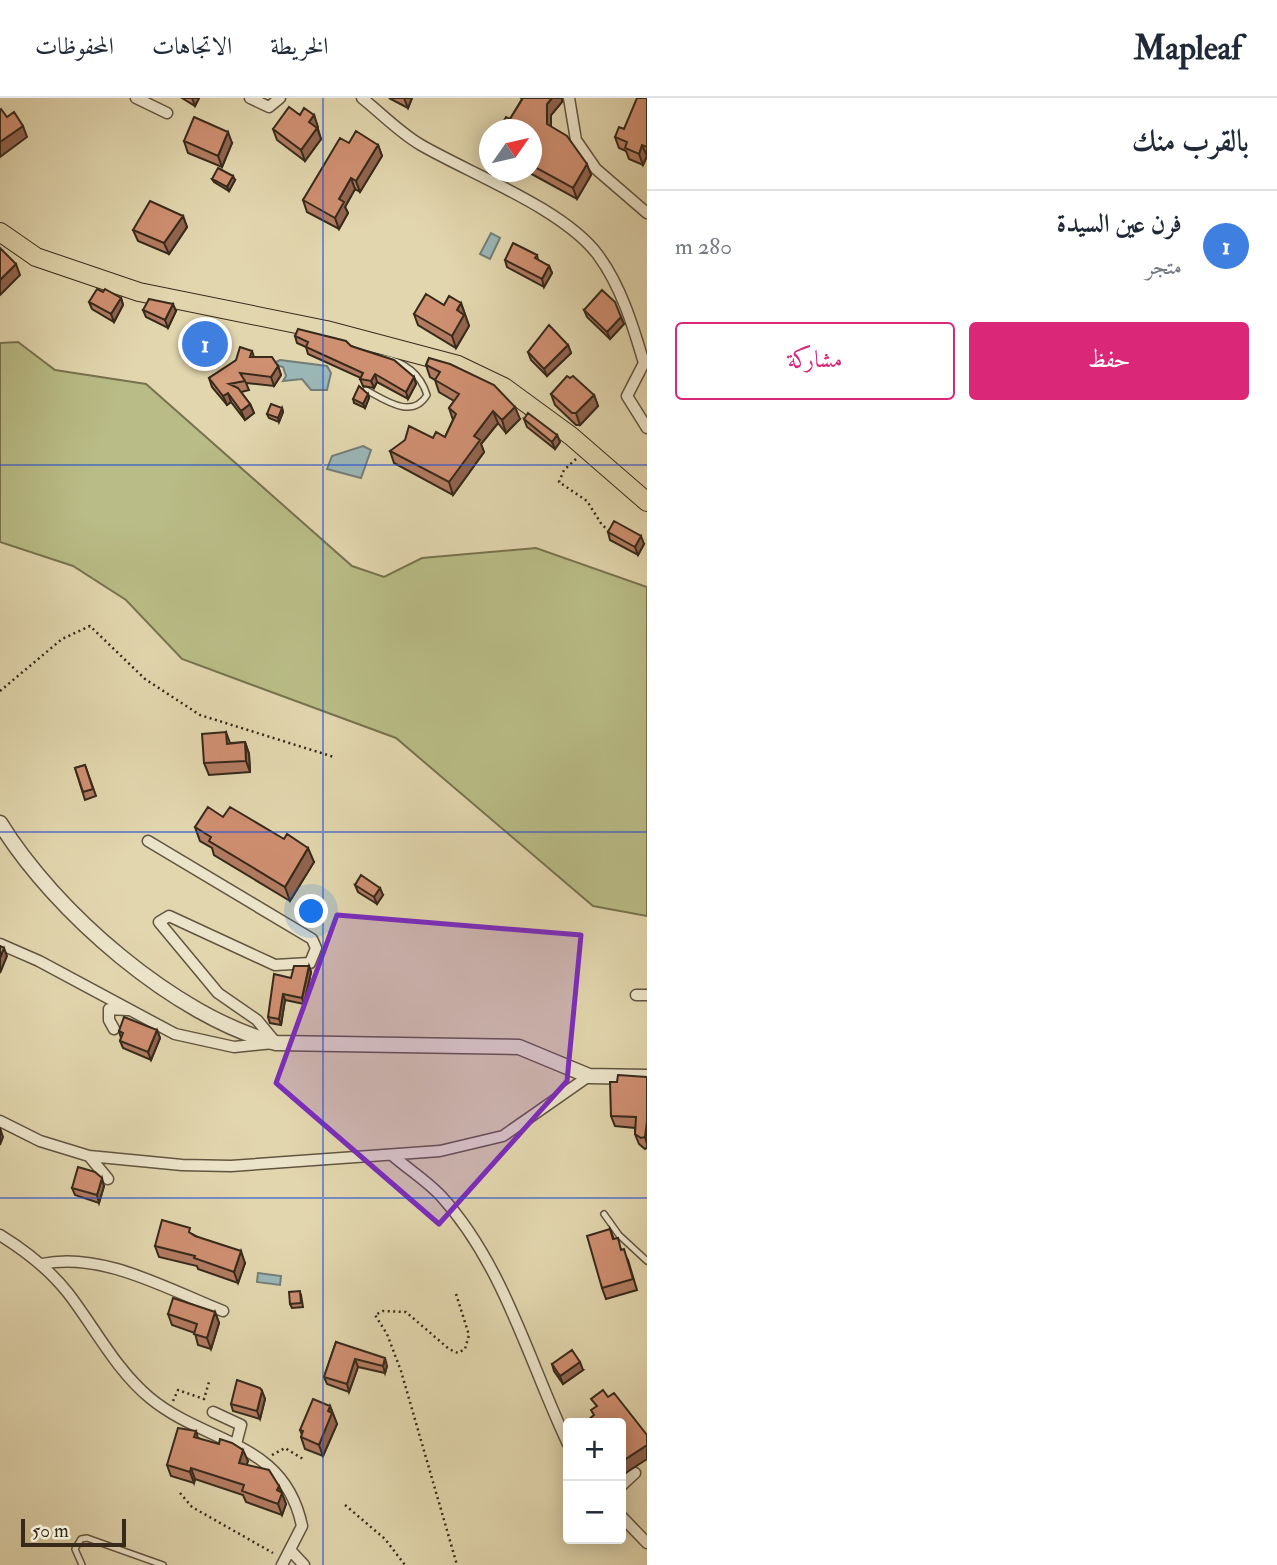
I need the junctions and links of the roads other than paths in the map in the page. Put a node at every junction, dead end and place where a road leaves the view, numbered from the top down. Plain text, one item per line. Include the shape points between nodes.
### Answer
1 (136, 98) edge
2 (250, 98) edge
3 (280, 98) edge
4 (362, 98) edge
5 (569, 98) edge
6 (167, 113) dead end
7 (647, 213) edge
8 (0, 232) edge
9 (368, 353) edge
10 (645, 367) edge
11 (366, 390) edge
12 (647, 428) edge
13 (647, 502) edge
14 (0, 823) edge
15 (148, 841) dead end
16 (0, 944) edge
17 (130, 1010) junction
18 (114, 1029) dead end
19 (276, 1043) junction
20 (589, 1076) junction
21 (647, 1077) edge
22 (0, 1121) edge
23 (392, 1154) junction
24 (89, 1156) junction
25 (107, 1179) dead end
26 (604, 1214) dead end
27 (0, 1234) edge
28 (647, 1261) edge
29 (42, 1264) junction
30 (223, 1311) dead end
31 (213, 1412) dead end
32 (563, 1433) edge
33 (236, 1444) junction
34 (635, 1473) dead end
35 (626, 1481) edge
36 (626, 1521) edge
37 (647, 1543) edge
38 (286, 1559) edge
39 (82, 1565) edge
40 (163, 1565) edge
41 (304, 1565) edge

1 - 6 street
2 - 3 street via 269,107
4 - 10 street via 418,144 541,210 590,246 632,322
5 - 7 street via 576,140 596,169
8 - 13 main road via 36,257 139,292 445,361 481,375 587,450
9 - 11 lane via 406,366 427,396 414,408 397,406
10 - 12 street via 626,396
14 - 19 street via 20,856 56,898 126,959 214,1020 241,1034
15 - 19 street via 312,939 316,948 310,963 275,965 169,916 159,922 218,993 257,1020
16 - 17 street
17 - 18 street via 109,1009
17 - 19 street via 174,1034 211,1044
19 - 20 street via 519,1047
20 - 21 street
20 - 23 street via 503,1136 440,1151
22 - 24 street via 40,1141
23 - 24 street via 232,1166
23 - 32 street via 440,1196 478,1246
24 - 25 street
26 - 28 lane
27 - 29 street
29 - 30 street via 59,1260 106,1266
29 - 33 street via 149,1397
31 - 33 street via 241,1425
33 - 38 street via 263,1460 289,1488 302,1526
34 - 35 street
36 - 37 street
38 - 41 street
39 - 40 lane via 75,1549 87,1538

